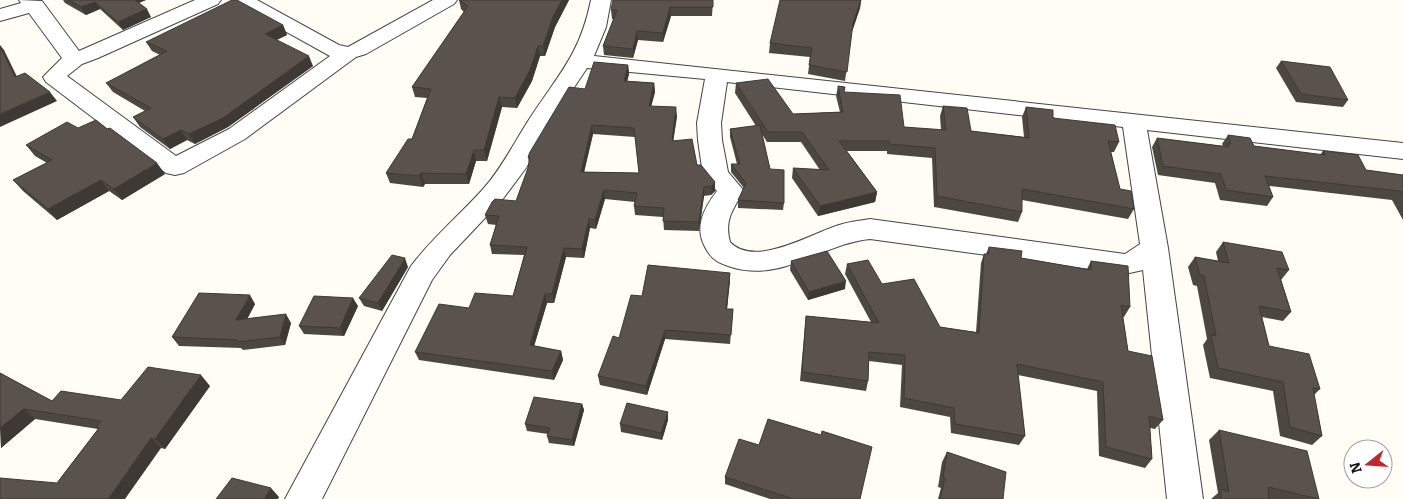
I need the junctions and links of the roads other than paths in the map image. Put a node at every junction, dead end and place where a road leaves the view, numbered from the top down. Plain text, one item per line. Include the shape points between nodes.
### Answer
1 (211, 0) edge
2 (242, 0) edge
3 (446, 0) edge
4 (601, 0) edge
5 (32, 2) edge
6 (0, 15) edge
7 (349, 53) junction
8 (74, 59) junction
9 (581, 61) junction
10 (717, 74) junction
11 (1134, 121) junction
12 (1403, 151) edge
13 (1154, 248) junction
14 (303, 499) edge
15 (1185, 499) edge

1 - 8 street
2 - 7 street via 334,51
3 - 7 street
4 - 9 street via 596,27
5 - 6 street
5 - 8 street
7 - 8 street via 237,134 175,167 54,77
9 - 10 street
9 - 14 street via 493,194 440,248 420,274
10 - 11 street
10 - 13 street via 708,123 710,140 716,175 731,190 716,211 714,234 718,248 728,257 761,262 777,260 844,233 870,229 1125,264 1136,262
11 - 12 street
11 - 13 street
13 - 15 street

